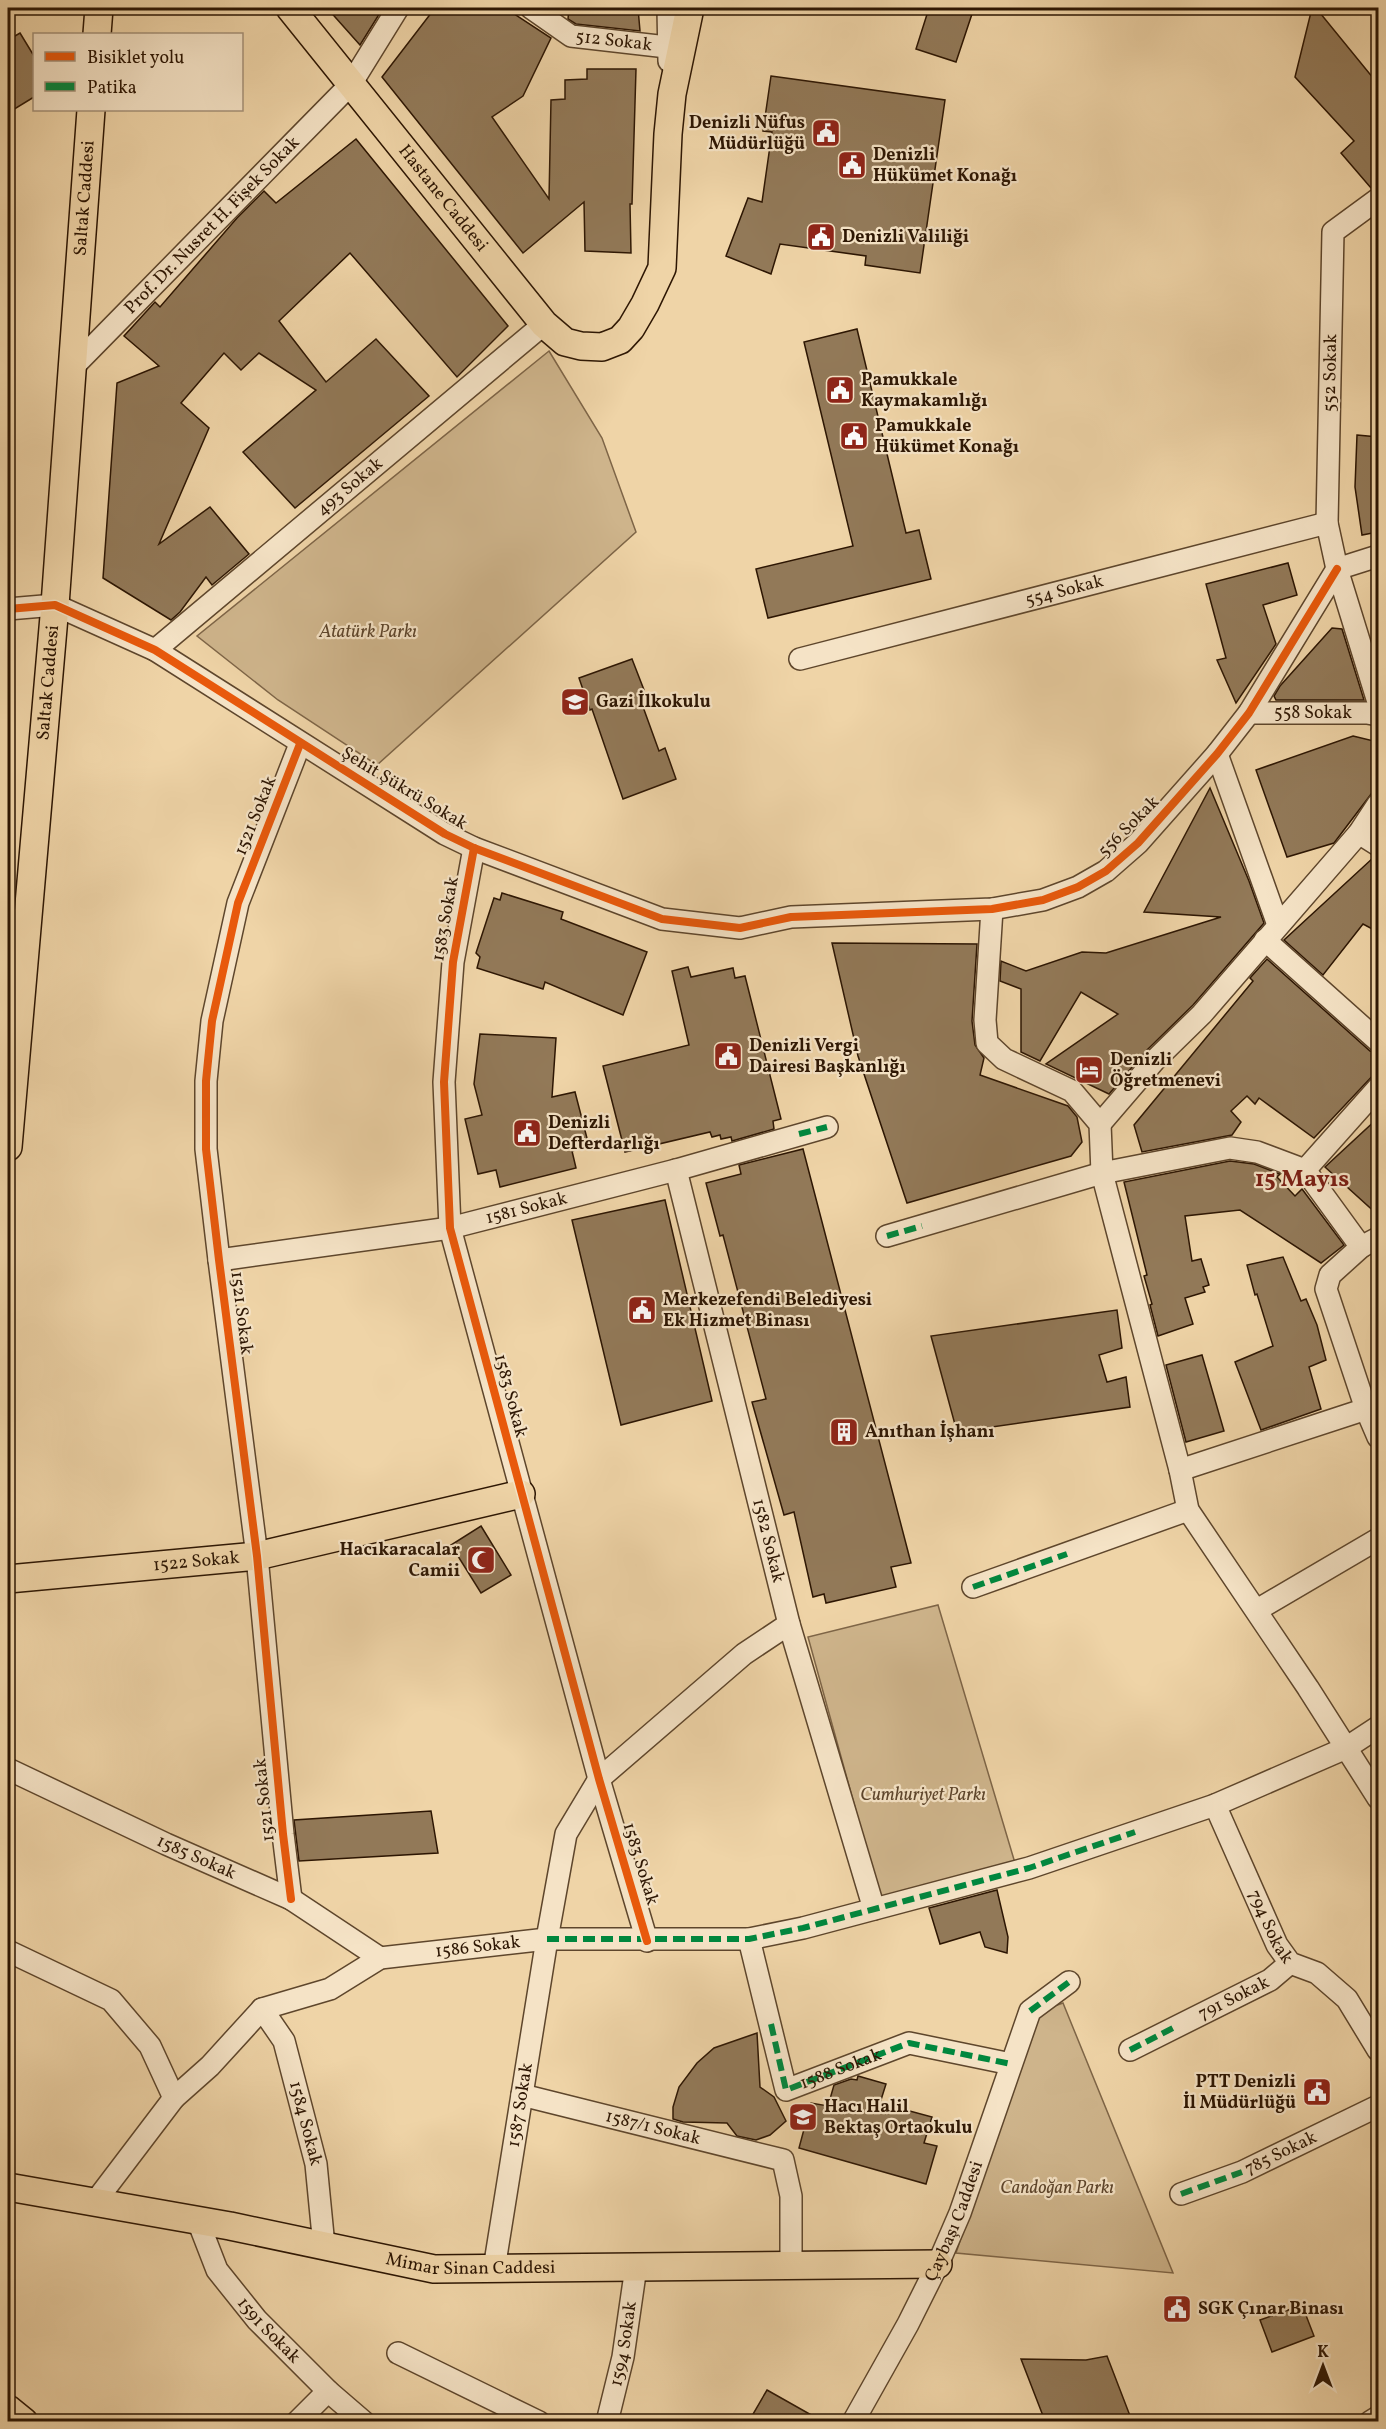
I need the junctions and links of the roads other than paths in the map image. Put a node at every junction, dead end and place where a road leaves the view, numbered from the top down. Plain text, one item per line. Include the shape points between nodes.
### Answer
1 (99, 8) edge
2 (290, 8) edge
3 (398, 8) edge
4 (531, 8) edge
5 (668, 8) edge
6 (690, 8) edge
7 (97, 33) edge
8 (668, 47) junction
9 (351, 84) junction
10 (672, 94) junction
11 (91, 111) edge
12 (1378, 199) edge
13 (544, 324) junction
14 (72, 368) junction
15 (1327, 523) junction
16 (1378, 556) edge
17 (1336, 569) junction
18 (55, 605) junction
19 (8, 609) edge
20 (155, 650) junction
21 (800, 659) dead end
22 (1378, 702) edge
23 (1249, 713) junction
24 (1378, 715) edge
25 (300, 744) junction
26 (1217, 754) junction
27 (1378, 804) edge
28 (1359, 833) junction
29 (1378, 845) edge
30 (474, 848) junction
31 (992, 909) junction
32 (791, 917) joint
33 (1271, 932) junction
34 (1378, 1041) edge
35 (1378, 1088) edge
36 (1100, 1124) junction
37 (827, 1127) dead end
38 (8, 1133) edge
39 (676, 1170) junction
40 (1305, 1170) junction
41 (1102, 1173) junction
42 (450, 1228) junction
43 (887, 1236) dead end
44 (1370, 1242) edge
45 (219, 1260) junction
46 (1366, 1409) junction
47 (1378, 1437) edge
48 (1180, 1470) junction
49 (521, 1494) junction
50 (1188, 1510) junction
51 (1378, 1539) edge
52 (257, 1556) junction
53 (8, 1579) edge
54 (974, 1587) dead end
55 (1257, 1610) junction
56 (789, 1624) junction
57 (1378, 1727) edge
58 (1346, 1748) junction
59 (8, 1769) edge
60 (599, 1779) junction
61 (1378, 1798) edge
62 (1215, 1805) junction
63 (291, 1899) junction
64 (874, 1909) junction
65 (547, 1939) junction
66 (749, 1939) junction
67 (647, 1941) junction
68 (8, 1950) edge
69 (380, 1958) junction
70 (1290, 1963) junction
71 (1069, 1983) dead end
72 (262, 2009) junction
73 (1130, 2050) dead end
74 (1378, 2050) edge
75 (1011, 2064) junction
76 (522, 2095) junction
77 (174, 2097) junction
78 (1378, 2108) edge
79 (8, 2187) edge
80 (1181, 2194) dead end
81 (95, 2202) junction
82 (198, 2221) junction
83 (324, 2246) junction
84 (938, 2264) junction
85 (791, 2266) junction
86 (636, 2267) junction
87 (494, 2269) junction
88 (398, 2354) dead end
89 (328, 2391) junction
90 (8, 2409) edge
91 (24, 2421) edge
92 (297, 2421) edge
93 (364, 2421) edge
94 (539, 2421) edge
95 (607, 2421) edge
96 (853, 2421) edge

1 - 7 main road
2 - 9 main road, Hastane Caddesi
3 - 9 street, Prof. Dr. Nusret H. Fişek Sokak
4 - 8 street, 512 Sokak via 571,36
5 - 8 street
6 - 10 main road
8 - 10 street
9 - 13 main road, Hastane Caddesi
9 - 14 street, Prof. Dr. Nusret H. Fişek Sokak
10 - 13 main road, Hastane Caddesi via 662,268 639,314 620,340 602,347 565,342
11 - 14 main road, Saltak Caddesi
12 - 15 street, 552 Sokak via 1332,232
13 - 20 street, 493 Sokak
14 - 18 main road, Saltak Caddesi
15 - 17 street, 552 Sokak
15 - 21 street, 554 Sokak
16 - 17 street
17 - 22 street, 552 Sokak
17 - 23 street, 556 Sokak
18 - 19 street
18 - 20 street, Şehit Şükrü Sokak
18 - 38 main road, Saltak Caddesi
20 - 25 street, Şehit Şükrü Sokak
23 - 24 street, 558 Sokak
23 - 26 street, 556 Sokak
25 - 30 street, Şehit Şükrü Sokak
25 - 45 street, 1521 Sokak via 238,903 213,1021 206,1081 206,1149
26 - 31 street, 556 Sokak via 1107,872 1043,900
26 - 33 street
27 - 28 street
28 - 29 street
28 - 33 street
30 - 32 street, Şehit Şükrü Sokak via 662,919 740,928
30 - 42 street, 1583 Sokak via 453,962 444,1082
31 - 32 street, 556 Sokak
31 - 36 street via 987,1043 1004,1059 1072,1091
33 - 34 street
33 - 36 street via 1202,1014 1155,1060
35 - 40 street
36 - 41 street
37 - 39 street, 1581 Sokak
39 - 42 street, 1581 Sokak
39 - 56 street, 1582 Sokak
40 - 41 street via 1257,1152 1230,1148
40 - 44 street
41 - 43 street
41 - 48 street
42 - 45 street, 1581 Sokak
42 - 49 street, 1583 Sokak
44 - 46 street via 1330,1275 1326,1289
45 - 52 street, 1521 Sokak
46 - 47 street
46 - 48 street
48 - 50 street
49 - 52 main road, 1522 Sokak
49 - 60 street, 1583 Sokak
50 - 54 street
50 - 55 street
51 - 55 street
52 - 53 main road, 1522 Sokak
52 - 63 street, 1521 Sokak
55 - 58 street
56 - 60 street, 1586 Sokak via 744,1654
56 - 64 street, 1582 Sokak
57 - 58 street
58 - 61 street
58 - 62 street
59 - 63 street, 1585 Sokak
60 - 65 street, 1586 Sokak via 566,1834
60 - 67 street, 1583 Sokak
62 - 64 street via 1029,1868
62 - 70 street, 794 Sokak via 1277,1945
63 - 69 street, 1585 Sokak
64 - 66 street
65 - 67 street
65 - 69 street, 1586 Sokak
65 - 76 street, 1587 Sokak
66 - 67 street
66 - 75 street, 1588 Sokak via 786,2090 909,2043
68 - 77 street via 111,2000 150,2046
69 - 72 street, 1586 Sokak via 330,1989
70 - 73 street, 791 Sokak via 1270,1980
70 - 74 street, 794 Sokak via 1317,1973 1347,1999
71 - 75 street, Çaybaşı Caddesi via 1030,2011
72 - 77 street via 210,2066
72 - 83 street, 1584 Sokak via 284,2041 316,2164
75 - 84 street, Çaybaşı Caddesi via 960,2213
76 - 85 street, 1587/1 Sokak via 783,2160 792,2196
76 - 87 street, 1587 Sokak
77 - 81 street
78 - 80 street, 785 Sokak via 1242,2172
79 - 81 main road, Mimar Sinan Caddesi
81 - 82 main road, Mimar Sinan Caddesi
82 - 83 main road, Mimar Sinan Caddesi
82 - 89 street, 1591 Sokak via 217,2270 257,2320
83 - 87 main road, Mimar Sinan Caddesi via 434,2270
84 - 85 main road, Mimar Sinan Caddesi
84 - 96 street, Çaybaşı Caddesi
85 - 86 main road, Mimar Sinan Caddesi
86 - 87 main road, Mimar Sinan Caddesi
86 - 95 street, 1594 Sokak via 623,2357
88 - 94 street
89 - 92 street
89 - 93 street, 1591 Sokak
90 - 91 main road

